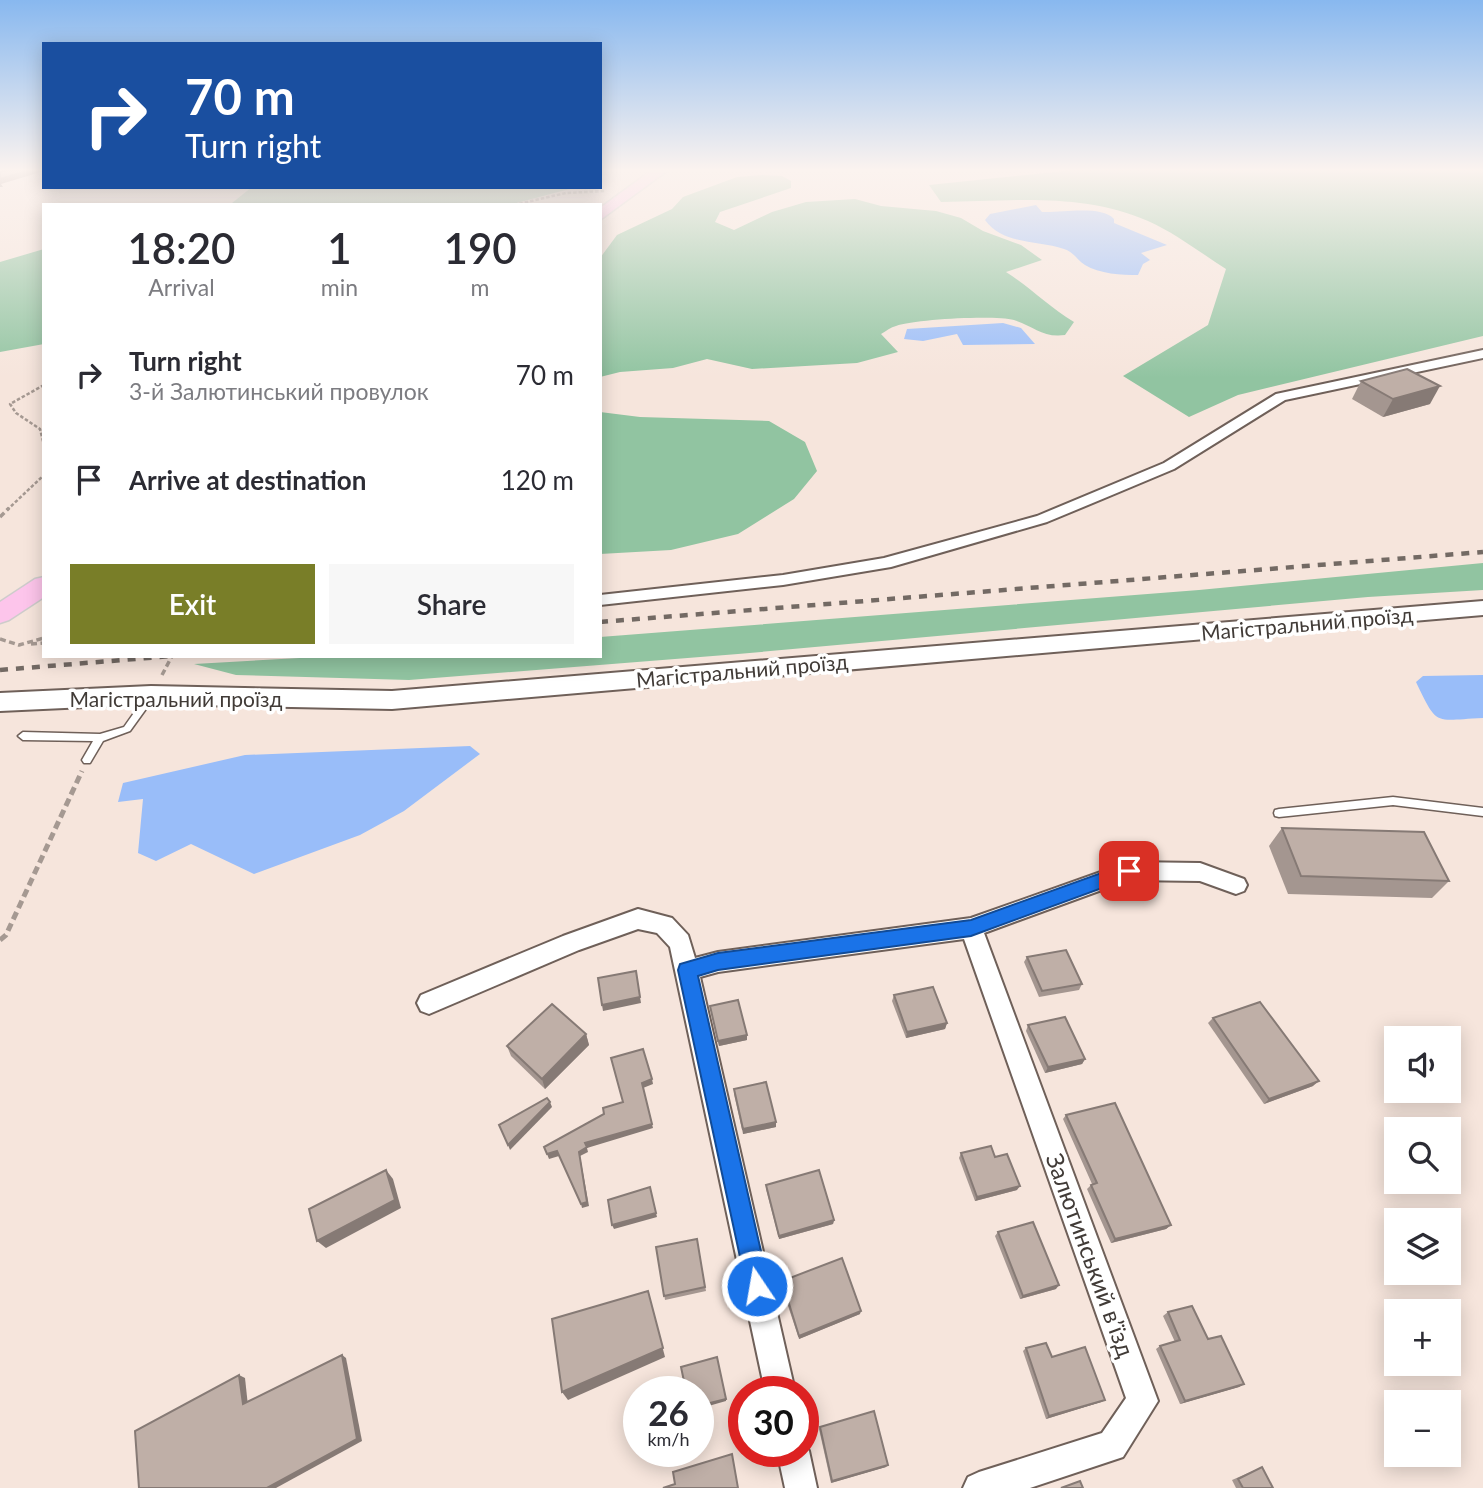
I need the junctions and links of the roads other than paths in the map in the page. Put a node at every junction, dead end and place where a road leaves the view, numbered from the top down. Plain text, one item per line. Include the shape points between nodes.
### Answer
1 (1483, 354) edge
2 (42, 586) edge
3 (602, 600) edge
4 (1483, 608) edge
5 (0, 614) edge
6 (151, 695) junction
7 (0, 702) edge
8 (23, 736) dead end
9 (100, 738) junction
10 (87, 760) road end
11 (1483, 811) edge
12 (1279, 813) dead end
13 (1236, 885) dead end
14 (971, 928) junction
15 (687, 970) junction
16 (429, 1003) dead end
17 (777, 1376) edge
18 (796, 1467) edge
19 (801, 1488) edge
20 (979, 1488) edge

1 - 3 street via 1281,397 1169,466 1107,492 1042,519 885,563 783,580
2 - 5 main road
4 - 6 main road, Магістральний проїзд via 392,700
6 - 7 main road, Магістральний проїзд
6 - 9 lane via 127,729
8 - 9 lane
9 - 10 lane
11 - 12 lane via 1393,801
13 - 14 street via 1200,872 1129,871
14 - 15 street
14 - 20 street, Залютинський в’їзд via 1143,1401 1112,1446
15 - 16 street via 680,942 664,925 638,919
15 - 17 street
18 - 19 street

